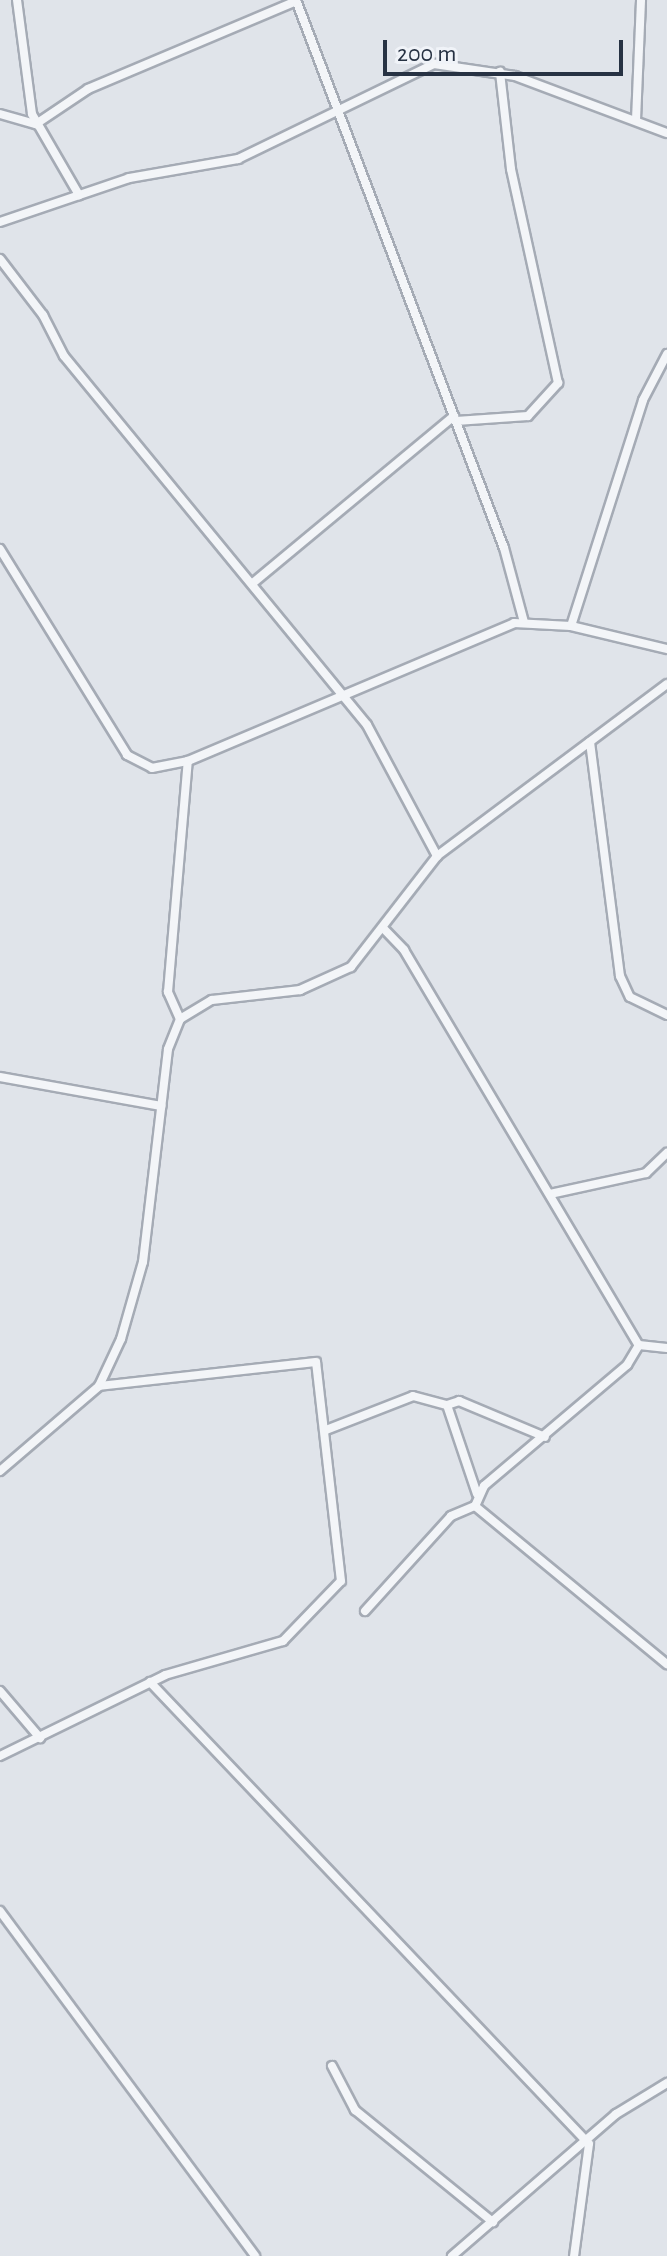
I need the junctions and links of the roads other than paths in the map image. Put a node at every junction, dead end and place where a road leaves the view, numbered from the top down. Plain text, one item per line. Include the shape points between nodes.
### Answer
1 (17, 0) edge
2 (296, 0) edge
3 (641, 0) edge
4 (500, 72) junction
5 (341, 112) junction
6 (0, 114) edge
7 (636, 120) junction
8 (36, 124) junction
9 (667, 133) edge
10 (79, 195) junction
11 (0, 222) edge
12 (0, 259) edge
13 (667, 354) edge
14 (455, 419) junction
15 (0, 549) edge
16 (254, 582) junction
17 (524, 622) junction
18 (571, 626) junction
19 (667, 649) edge
20 (667, 684) edge
21 (342, 694) junction
22 (590, 742) junction
23 (188, 761) junction
24 (437, 856) junction
25 (384, 929) junction
26 (667, 1015) edge
27 (180, 1019) junction
28 (0, 1077) edge
29 (161, 1106) junction
30 (667, 1153) edge
31 (550, 1194) junction
32 (639, 1345) junction
33 (667, 1348) edge
34 (99, 1386) junction
35 (447, 1405) junction
36 (326, 1430) junction
37 (545, 1437) junction
38 (0, 1471) edge
39 (477, 1494) junction
40 (475, 1506) junction
41 (365, 1611) dead end
42 (667, 1664) edge
43 (150, 1682) junction
44 (0, 1691) edge
45 (40, 1738) junction
46 (0, 1756) edge
47 (0, 1911) edge
48 (332, 2066) dead end
49 (667, 2083) edge
50 (589, 2144) junction
51 (493, 2222) junction
52 (255, 2256) edge
53 (452, 2256) edge
54 (574, 2256) edge

1 - 8 street
2 - 5 street
2 - 8 street via 88,89
3 - 7 street
4 - 5 street via 425,65
4 - 7 street
4 - 14 street via 511,169 558,383 528,416
5 - 10 street via 238,159
5 - 14 street
6 - 8 street
7 - 9 street
8 - 10 street
10 - 11 street
12 - 16 street via 43,315 64,356
13 - 18 street via 643,400
14 - 16 street
14 - 17 street
15 - 23 street via 131,760 152,768
16 - 21 street
17 - 18 street
17 - 21 street
18 - 19 street
20 - 22 street
21 - 23 street
21 - 24 street via 380,746
22 - 24 street
22 - 26 street via 620,976 630,997
23 - 27 street via 168,992
24 - 25 street
25 - 27 street via 351,967 327,980 212,1000
25 - 31 street via 404,950
27 - 29 street
28 - 29 street
29 - 34 street via 138,1283
30 - 31 street via 646,1173
31 - 32 street
32 - 33 street
32 - 37 street via 627,1365
34 - 36 street via 316,1362
34 - 38 street
35 - 36 street via 413,1396
35 - 37 street via 459,1401
35 - 39 street
36 - 43 street via 340,1584 283,1641
37 - 39 street
39 - 40 street
40 - 41 street via 451,1516
40 - 42 street
43 - 45 street
43 - 50 street
44 - 45 street
45 - 46 street
47 - 52 street
48 - 51 street via 355,2110
49 - 50 street via 616,2114
50 - 51 street
50 - 54 street
51 - 53 street

